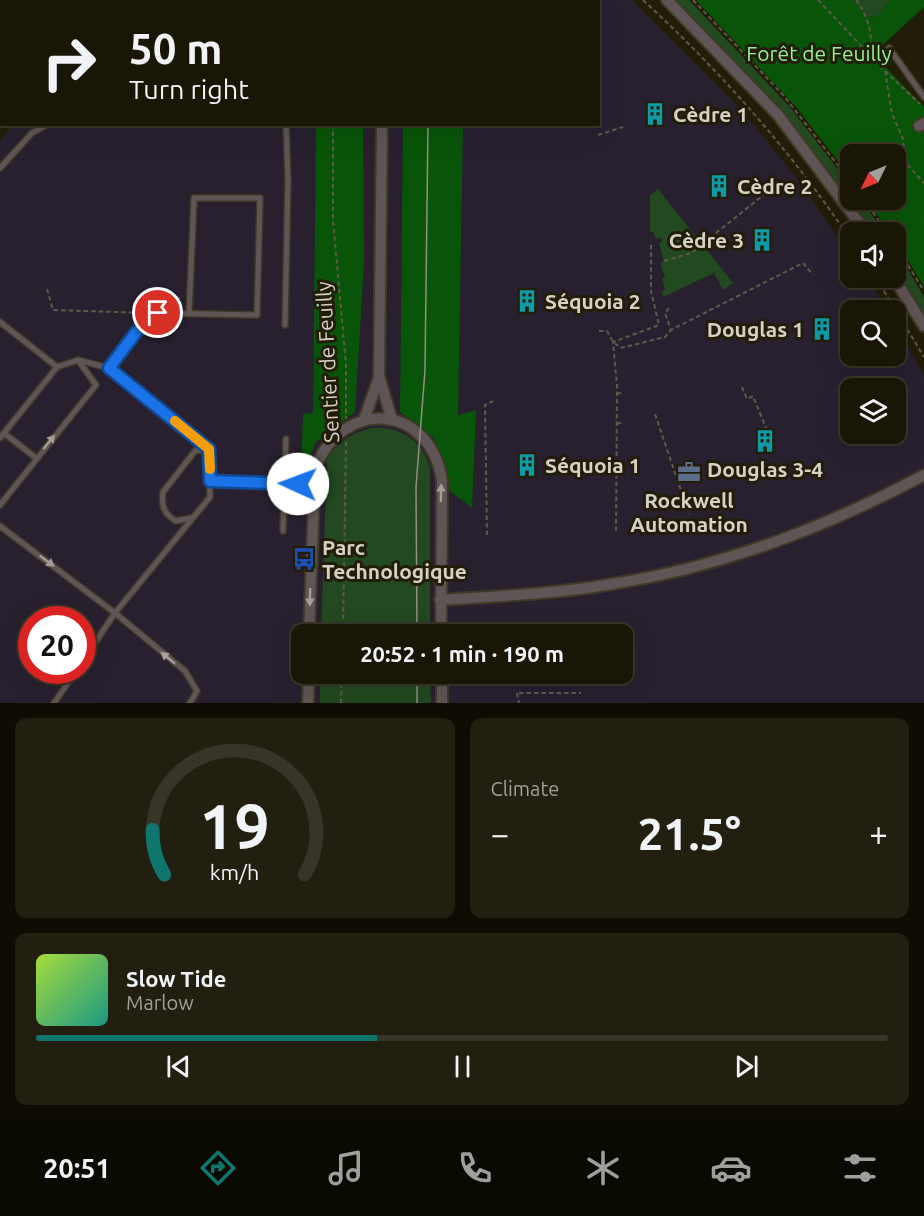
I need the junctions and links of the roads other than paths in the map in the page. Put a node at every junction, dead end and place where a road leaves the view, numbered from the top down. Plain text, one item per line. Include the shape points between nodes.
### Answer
1 (667, 0) edge
2 (890, 48) dead end
3 (924, 99) edge
4 (44, 126) edge
5 (286, 126) edge
6 (382, 126) edge
7 (0, 168) edge
8 (858, 222) edge
9 (900, 288) edge
10 (189, 315) junction
11 (0, 322) edge
12 (285, 325) dead end
13 (924, 326) edge
14 (78, 360) junction
15 (57, 367) junction
16 (109, 368) junction
17 (379, 376) junction
18 (364, 420) junction
19 (392, 420) junction
20 (2, 436) edge
21 (286, 439) dead end
22 (209, 449) junction
23 (36, 458) junction
24 (924, 475) edge
25 (210, 481) junction
26 (284, 484) junction
27 (314, 485) junction
28 (0, 505) edge
29 (194, 517) junction
30 (0, 526) edge
31 (283, 531) dead end
32 (441, 600) junction
33 (116, 614) junction
34 (309, 624) edge
35 (441, 624) edge
36 (96, 642) edge
37 (67, 684) edge
38 (309, 684) edge
39 (442, 684) edge
40 (54, 703) edge
41 (190, 703) edge
42 (308, 703) edge
43 (442, 703) edge

1 - 8 street via 778,115
2 - 3 lane
4 - 7 lane via 32,133
5 - 12 lane
6 - 17 street
9 - 13 street
10 - 10 lane via 257,315 260,198 194,198
10 - 16 lane via 158,313 137,331
11 - 15 lane
14 - 15 lane
14 - 16 lane
23 -> 14 lane via 96,385
15 - 20 lane
16 - 22 lane
17 - 18 street
17 - 19 street
18 - 19 street
18 - 27 street via 346,426 331,439 320,455
32 -> 19 street via 439,466 420,435
20 - 23 lane
21 - 26 lane
22 - 25 lane
22 - 29 lane via 195,452 163,492 163,509 168,517 176,521
23 - 28 lane
24 - 32 street via 870,504 806,531 693,568 600,586
25 - 26 lane
25 - 29 lane via 210,497
26 - 27 lane
26 - 31 lane
27 -> 34 street
29 - 33 lane
30 -> 33 lane
32 - 35 street
33 - 36 lane
41 -> 33 lane via 197,691 185,671
37 - 40 lane
38 - 42 street
39 - 43 street

